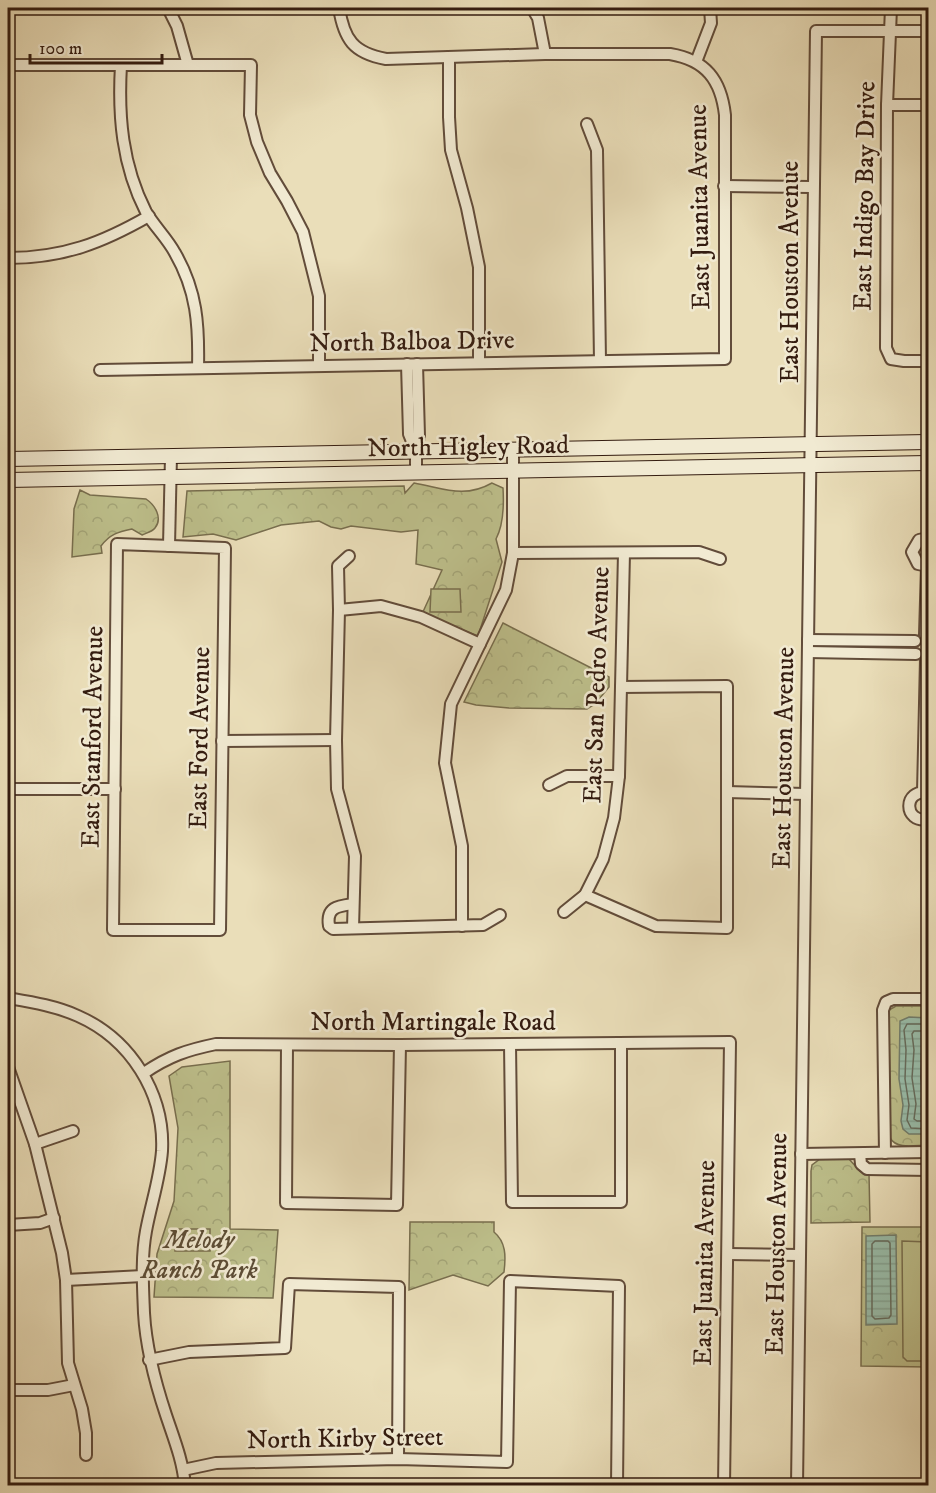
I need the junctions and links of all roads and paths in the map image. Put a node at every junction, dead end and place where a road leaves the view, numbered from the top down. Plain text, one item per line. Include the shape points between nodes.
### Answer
1 (168, 8) edge
2 (339, 8) edge
3 (531, 8) edge
4 (710, 8) edge
5 (891, 8) edge
6 (928, 30) edge
7 (890, 31) junction
8 (545, 54) junction
9 (449, 57) junction
10 (696, 62) junction
11 (8, 64) edge
12 (121, 65) junction
13 (188, 65) junction
14 (887, 105) junction
15 (928, 105) edge
16 (587, 124) dead end
17 (724, 186) junction
18 (812, 187) junction
19 (149, 216) junction
20 (8, 258) edge
21 (725, 359) joint
22 (600, 361) junction
23 (928, 361) edge
24 (480, 363) junction
25 (412, 364) junction
26 (319, 366) junction
27 (198, 368) junction
28 (100, 369) dead end
29 (928, 442) edge
30 (811, 445) junction
31 (513, 450) junction
32 (416, 452) junction
33 (171, 456) junction
34 (14, 459) edge
35 (928, 463) edge
36 (811, 465) junction
37 (513, 470) junction
38 (416, 472) junction
39 (171, 477) junction
40 (8, 480) edge
41 (22, 480) junction
42 (928, 538) edge
43 (169, 546) junction
44 (513, 553) junction
45 (624, 553) junction
46 (349, 556) dead end
47 (720, 559) dead end
48 (928, 566) edge
49 (339, 610) junction
50 (927, 635) edge
51 (808, 640) junction
52 (915, 641) junction
53 (480, 644) junction
54 (808, 652) junction
55 (923, 657) edge
56 (621, 687) junction
57 (336, 740) junction
58 (222, 741) junction
59 (619, 776) junction
60 (549, 785) dead end
61 (8, 789) edge
62 (115, 789) junction
63 (727, 792) junction
64 (926, 793) edge
65 (806, 794) junction
66 (928, 819) edge
67 (585, 895) junction
68 (353, 904) junction
69 (564, 912) dead end
70 (500, 915) dead end
71 (462, 926) junction
72 (352, 928) junction
73 (113, 930) joint
74 (8, 998) edge
75 (928, 999) edge
76 (729, 1042) joint
77 (621, 1043) junction
78 (510, 1044) junction
79 (287, 1045) junction
80 (400, 1046) junction
81 (8, 1067) edge
82 (144, 1073) junction
83 (73, 1131) dead end
84 (35, 1144) junction
85 (928, 1152) edge
86 (885, 1153) junction
87 (801, 1154) junction
88 (860, 1154) junction
89 (928, 1170) edge
90 (54, 1218) junction
91 (8, 1226) edge
92 (728, 1254) junction
93 (799, 1255) junction
94 (143, 1276) junction
95 (66, 1280) junction
96 (149, 1360) junction
97 (74, 1385) junction
98 (8, 1390) edge
99 (86, 1455) dead end
100 (398, 1459) junction
101 (183, 1470) junction
102 (185, 1485) edge
103 (617, 1485) edge
104 (724, 1485) edge
105 (797, 1485) edge

1 - 13 street
2 - 9 street via 345,35 368,55 386,59
3 - 8 street via 538,18
4 - 10 street via 711,23
5 - 7 street, East Indigo Bay Drive
6 - 7 street
7 - 14 street, East Indigo Bay Drive
7 - 18 street, East Houston Avenue via 816,32
8 - 9 street
8 - 10 street via 670,54
9 - 24 street via 452,150 479,267
10 - 17 street, East Juanita Avenue via 709,72 723,99
11 - 12 street
12 - 13 street
12 - 19 street via 122,139
13 - 26 street via 251,65 250,115 257,142 303,232 319,296
14 - 15 street
14 - 23 street, East Indigo Bay Drive via 886,348 891,359
16 - 22 street via 597,150
17 - 18 street
17 - 21 street, East Juanita Avenue
18 - 30 street, East Houston Avenue
19 - 20 street via 91,245 60,254
19 - 27 street via 187,276 199,328
21 - 22 street, North Balboa Drive
22 - 24 street, North Balboa Drive
24 - 25 street, North Balboa Drive
25 - 26 street, North Balboa Drive
25 - 32 street via 409,434
26 - 27 street, North Balboa Drive
27 - 28 street, North Balboa Drive
29 - 30 main road, North Higley Road
30 - 31 main road, North Higley Road
30 - 36 street, East Houston Avenue
31 - 32 main road, North Higley Road
31 - 37 street
32 - 33 main road, North Higley Road
32 - 38 street
33 - 34 main road, North Higley Road
33 - 39 street
34 - 41 main road
35 - 36 main road, North Higley Road
36 - 37 main road, North Higley Road
36 - 51 street, East Houston Avenue
37 - 38 main road, North Higley Road
37 - 44 street
38 - 39 main road, North Higley Road
39 - 41 main road, North Higley Road
39 - 43 street
40 - 41 main road, North Higley Road
42 - 48 street via 919,540 912,552 918,564
43 - 58 street, East Ford Avenue via 225,548
43 - 62 street, East Stanford Avenue via 117,544
44 - 45 street
44 - 53 street via 506,590
45 - 47 street via 699,552
45 - 56 street, East San Pedro Avenue
46 - 49 street via 338,566
48 - 50 street
49 - 53 street via 381,606 421,617
49 - 57 street
50 - 52 street
51 - 52 street
51 - 54 street, East Houston Avenue
52 - 55 street via 914,647
53 - 71 street via 451,704 445,763 462,846
54 - 55 street
54 - 65 street, East Houston Avenue
55 - 64 street
56 - 59 street, East San Pedro Avenue
56 - 63 street via 727,686
57 - 58 street
57 - 68 street via 337,789 354,856
58 - 73 street, East Ford Avenue via 219,930
59 - 60 street via 567,776
59 - 67 street, East San Pedro Avenue via 614,818 603,859
61 - 62 street
62 - 73 street, East Stanford Avenue
63 - 65 street
63 - 67 street via 727,928 656,926
64 - 66 street via 915,794 909,807 916,819
65 - 87 street, East Houston Avenue
67 - 69 street, East San Pedro Avenue
68 - 72 street
68 - 72 street via 336,906 328,917 333,928
70 - 71 street via 483,925
71 - 72 street
74 - 82 street via 60,1009 88,1021 114,1039
75 - 86 street via 893,999 886,1002 883,1010
76 - 77 street, North Martingale Road
76 - 92 street, East Juanita Avenue
77 - 78 street, North Martingale Road
77 - 78 street via 621,1202 512,1202
78 - 80 street, North Martingale Road
79 - 80 street, North Martingale Road
79 - 80 street via 286,1203 397,1205
79 - 82 street, North Martingale Road via 216,1044 189,1049
81 - 84 street
82 - 94 street via 157,1108 162,1150 145,1235
83 - 84 street
84 - 90 street
85 - 86 street
86 - 88 street
87 - 88 street
87 - 93 street, East Houston Avenue
88 - 89 street via 861,1164 867,1169
90 - 91 street
90 - 95 street
92 - 93 street
92 - 104 street, East Juanita Avenue
93 - 105 street, East Houston Avenue
94 - 95 street
94 - 96 street
95 - 97 street via 68,1363
96 - 100 street via 189,1352 285,1348 289,1284 399,1287
96 - 101 street
97 - 98 street via 48,1390
97 - 99 street via 82,1409
100 - 101 street, North Kirby Street via 216,1463
100 - 103 street, North Kirby Street via 507,1462 510,1281 619,1286
101 - 102 street

